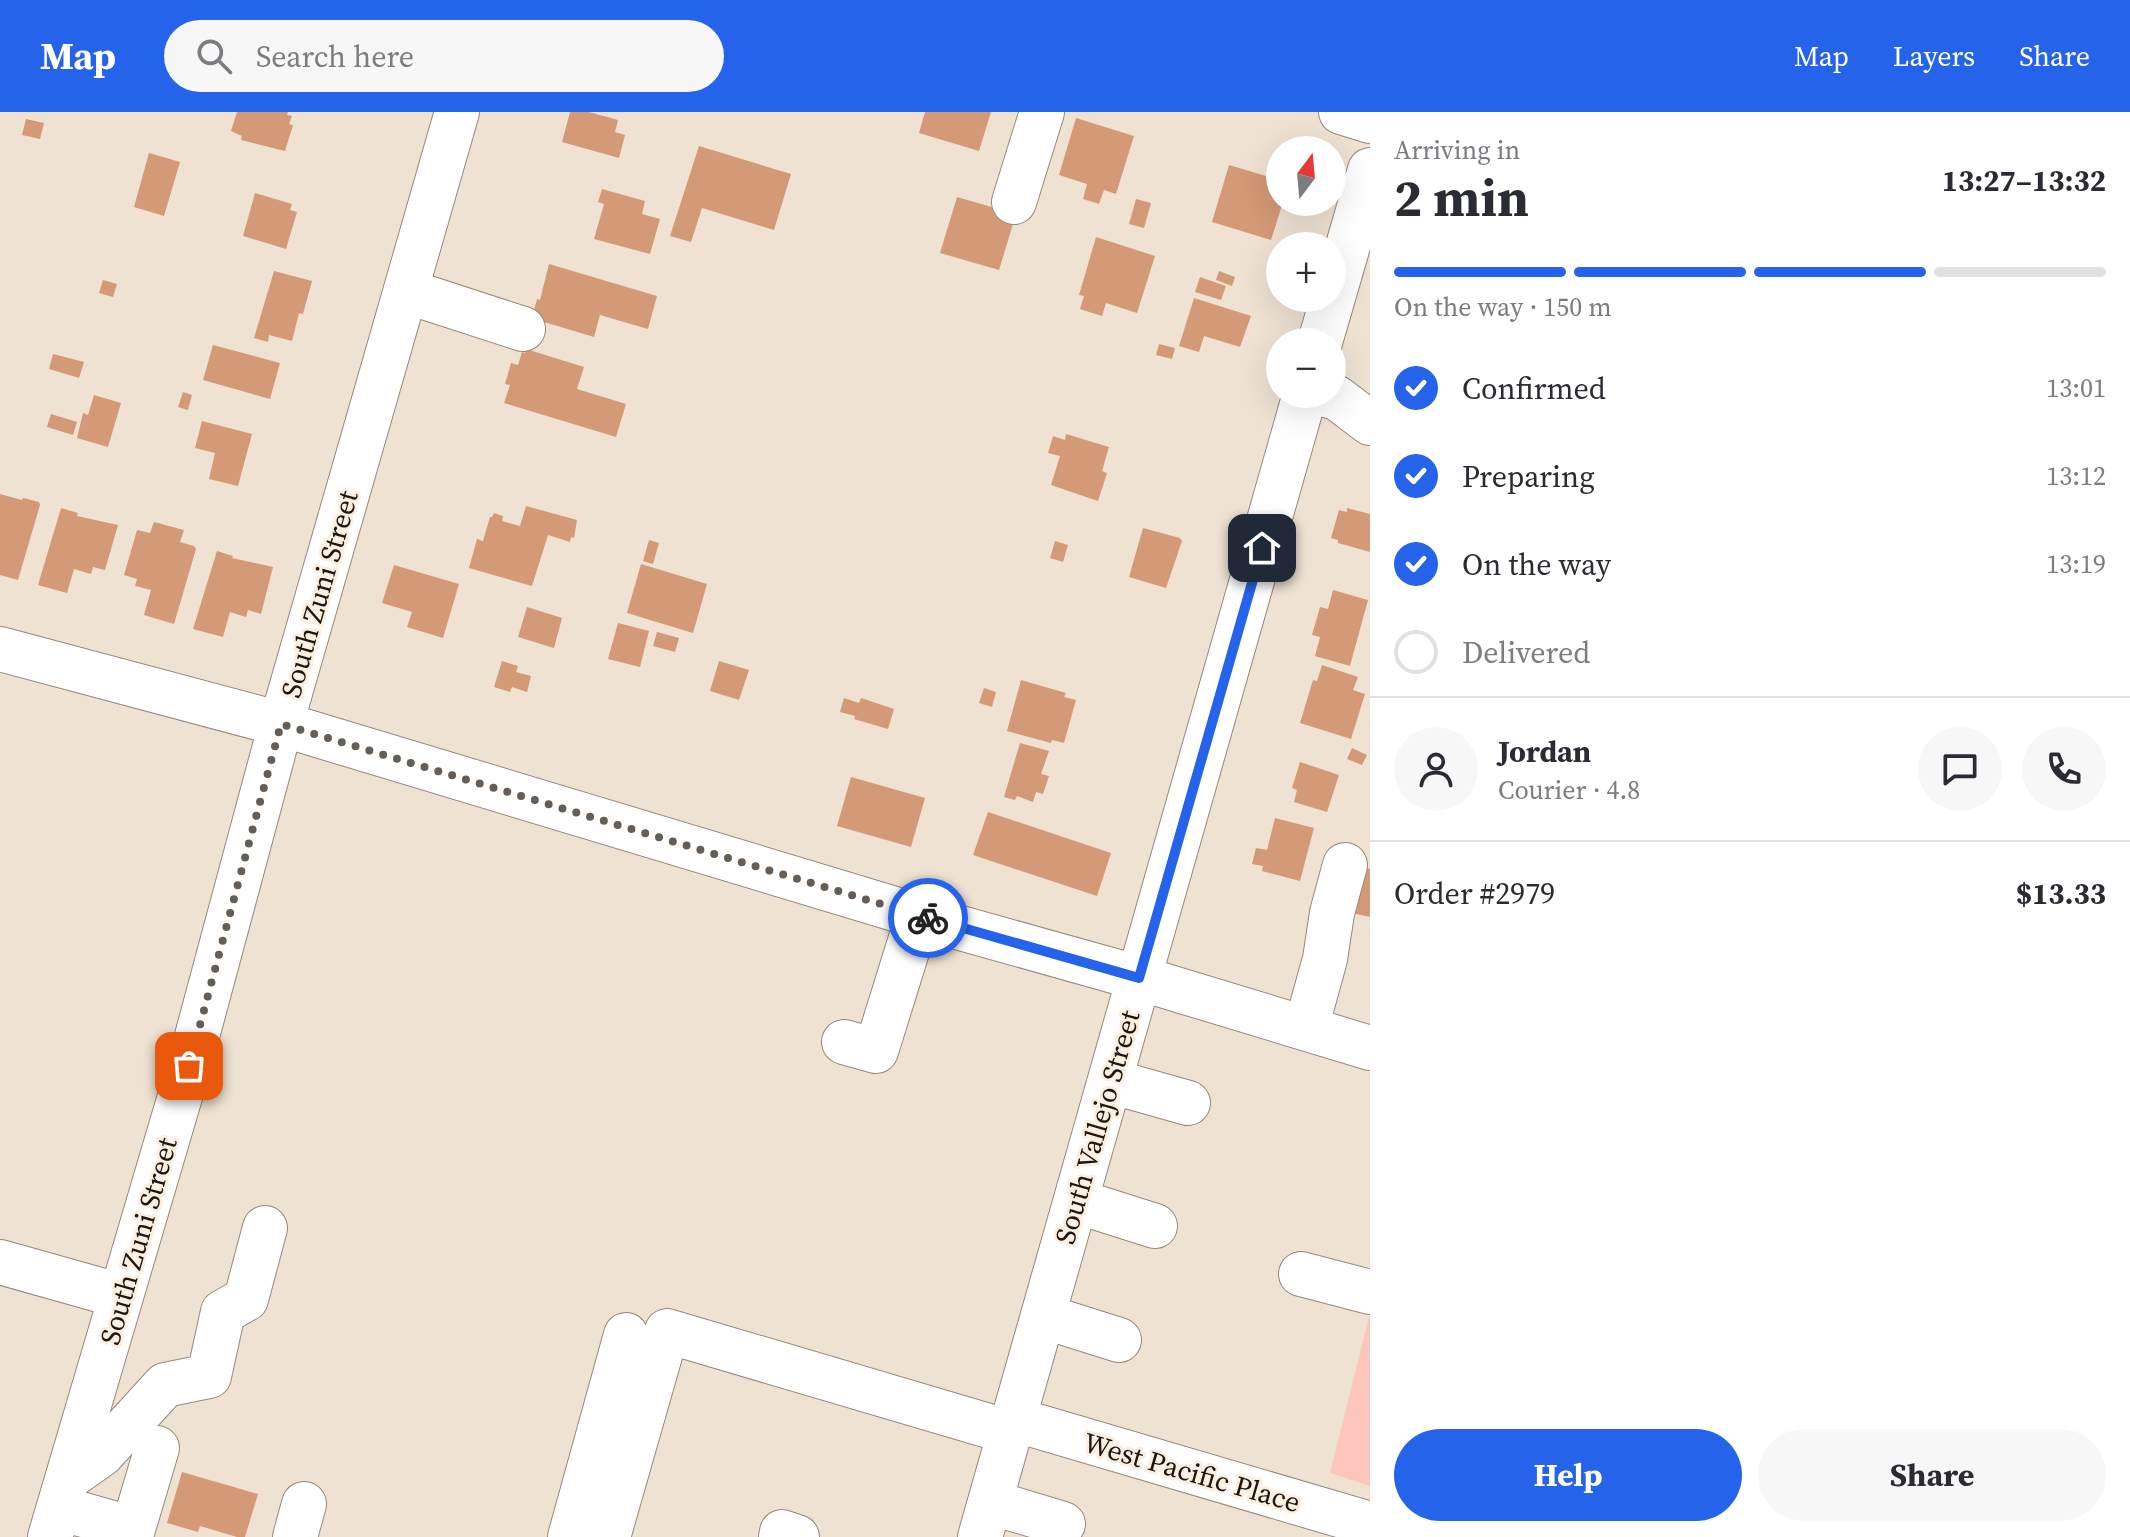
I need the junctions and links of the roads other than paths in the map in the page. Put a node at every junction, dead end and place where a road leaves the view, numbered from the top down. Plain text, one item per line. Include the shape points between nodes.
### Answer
1 (457, 112) edge
2 (1042, 112) edge
3 (1341, 112) edge
4 (1370, 121) edge
5 (1370, 170) edge
6 (1014, 202) dead end
7 (406, 291) junction
8 (1324, 328) edge
9 (523, 329) dead end
10 (1346, 405) edge
11 (1301, 408) edge
12 (1370, 423) edge
13 (0, 649) edge
14 (281, 724) junction
15 (1345, 865) dead end
16 (918, 916) junction
17 (1139, 978) junction
18 (1306, 1028) junction
19 (844, 1042) dead end
20 (1370, 1048) edge
21 (1110, 1081) junction
22 (1188, 1103) dead end
23 (1076, 1201) junction
24 (1155, 1226) dead end
25 (265, 1228) dead end
26 (0, 1262) edge
27 (1301, 1274) dead end
28 (1370, 1292) edge
29 (121, 1296) junction
30 (1043, 1316) junction
31 (626, 1335) dead end
32 (1119, 1340) dead end
33 (1011, 1426) junction
34 (157, 1448) dead end
35 (59, 1507) edge
36 (985, 1520) edge
37 (1063, 1524) dead end
38 (1370, 1524) edge
39 (147, 1533) edge
40 (570, 1537) edge
41 (608, 1537) edge
42 (781, 1537) edge
43 (797, 1537) edge

1 - 7 street, South Zuni Street
2 - 6 street
3 - 4 street
5 - 8 street
7 - 9 street
7 - 14 street, South Zuni Street
10 - 12 street
11 - 17 street, South Vallejo Street
13 - 14 street
14 - 16 street
14 - 29 street, South Zuni Street
15 - 18 street
16 - 17 street
16 - 19 street via 876,1051
17 - 18 street
17 - 21 street, South Vallejo Street
18 - 20 street
21 - 22 street
21 - 23 street, South Vallejo Street
23 - 24 street
23 - 30 street, South Vallejo Street
25 - 35 street via 246,1299 223,1312 209,1376 165,1385
26 - 29 street
27 - 28 street
29 - 35 street, South Zuni Street
30 - 32 street
30 - 33 street, South Vallejo Street
31 - 40 street
33 - 36 street, South Vallejo Street
33 - 38 street, West Pacific Place
33 - 41 street, West Pacific Place via 667,1331
34 - 39 street
35 - 39 street
36 - 37 street
42 - 43 street via 782,1532

